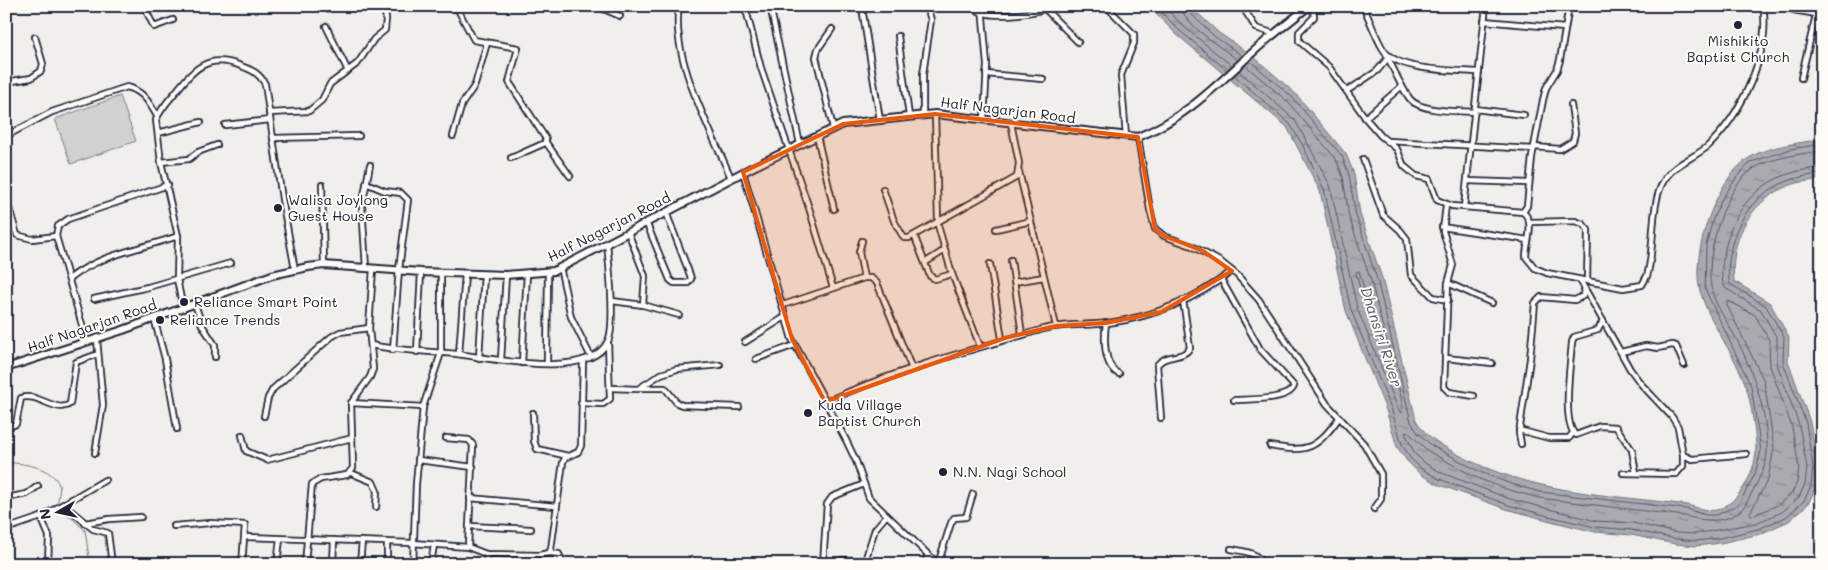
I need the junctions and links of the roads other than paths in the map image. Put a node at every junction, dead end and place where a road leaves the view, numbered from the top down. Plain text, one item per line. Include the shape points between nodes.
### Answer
1 (144, 6) edge
2 (384, 6) edge
3 (456, 6) edge
4 (597, 6) edge
5 (679, 6) edge
6 (745, 6) edge
7 (770, 6) edge
8 (920, 6) edge
9 (970, 6) edge
10 (982, 6) edge
11 (1051, 6) edge
12 (1106, 6) edge
13 (1242, 6) edge
14 (1311, 6) edge
15 (1363, 6) edge
16 (1486, 6) edge
17 (1569, 6) edge
18 (1763, 6) edge
19 (1045, 9) junction
20 (1793, 10) dead end
21 (984, 13) junction
22 (863, 14) dead end
23 (1816, 15) junction
24 (620, 16) dead end
25 (1822, 18) edge
26 (173, 20) dead end
27 (1484, 20) junction
28 (326, 26) dead end
29 (1565, 28) junction
30 (832, 29) dead end
31 (1275, 34) junction
32 (898, 36) dead end
33 (35, 38) dead end
34 (1078, 42) dead end
35 (486, 43) junction
36 (1382, 49) junction
37 (1388, 58) junction
38 (348, 71) junction
39 (1479, 72) junction
40 (986, 74) junction
41 (1801, 78) dead end
42 (1043, 79) dead end
43 (6, 82) edge
44 (1402, 86) junction
45 (1347, 91) junction
46 (1571, 105) dead end
47 (1474, 111) junction
48 (269, 113) junction
49 (923, 114) junction
50 (935, 114) junction
51 (1524, 115) dead end
52 (157, 116) junction
53 (909, 116) junction
54 (1365, 118) junction
55 (270, 120) junction
56 (880, 120) junction
57 (984, 120) junction
58 (201, 122) dead end
59 (1011, 123) junction
60 (225, 125) dead end
61 (833, 128) junction
62 (158, 133) junction
63 (6, 136) edge
64 (359, 136) dead end
65 (453, 136) dead end
66 (817, 136) junction
67 (1126, 136) junction
68 (1138, 137) junction
69 (272, 138) junction
70 (546, 141) junction
71 (1387, 141) junction
72 (800, 144) junction
73 (217, 145) dead end
74 (1471, 146) junction
75 (1534, 148) junction
76 (789, 149) junction
77 (511, 158) dead end
78 (1363, 158) dead end
79 (161, 162) junction
80 (370, 166) dead end
81 (743, 172) junction
82 (1019, 172) junction
83 (570, 176) dead end
84 (731, 178) junction
85 (1467, 181) junction
86 (366, 183) junction
87 (1529, 183) junction
88 (322, 184) dead end
89 (168, 185) junction
90 (883, 190) dead end
91 (6, 197) edge
92 (1446, 205) junction
93 (1464, 207) junction
94 (834, 209) dead end
95 (666, 212) junction
96 (1523, 212) junction
97 (938, 221) junction
98 (1031, 221) junction
99 (646, 222) junction
100 (1529, 222) junction
101 (1442, 227) junction
102 (996, 229) dead end
103 (628, 232) junction
104 (914, 235) junction
105 (56, 236) junction
106 (178, 236) junction
107 (1528, 240) junction
108 (862, 241) dead end
109 (607, 243) junction
110 (945, 250) junction
111 (1011, 260) dead end
112 (926, 262) junction
113 (231, 263) dead end
114 (990, 264) dead end
115 (324, 265) junction
116 (560, 268) junction
117 (370, 269) junction
118 (399, 269) junction
119 (295, 270) junction
120 (1232, 271) junction
121 (421, 272) junction
122 (548, 272) junction
123 (441, 273) junction
124 (465, 274) junction
125 (484, 274) junction
126 (527, 274) junction
127 (952, 274) junction
128 (506, 275) junction
129 (1044, 277) junction
130 (864, 278) junction
131 (69, 279) junction
132 (177, 279) junction
133 (1221, 279) junction
134 (1580, 280) junction
135 (1586, 281) junction
136 (1014, 282) junction
137 (1448, 283) junction
138 (833, 288) junction
139 (1584, 289) junction
140 (94, 299) dead end
141 (1183, 300) junction
142 (1448, 300) junction
143 (612, 301) junction
144 (1492, 303) dead end
145 (195, 304) junction
146 (643, 305) junction
147 (783, 305) junction
148 (183, 309) junction
149 (679, 315) dead end
150 (785, 317) junction
151 (154, 318) junction
152 (1603, 321) junction
153 (1106, 323) junction
154 (1056, 326) junction
155 (369, 328) junction
156 (1022, 334) junction
157 (97, 339) junction
158 (1002, 340) junction
159 (87, 342) junction
160 (608, 342) junction
161 (745, 342) dead end
162 (370, 345) junction
163 (795, 345) junction
164 (980, 346) junction
165 (393, 350) junction
166 (417, 352) junction
167 (1621, 352) junction
168 (441, 353) junction
169 (98, 354) junction
170 (459, 354) junction
171 (215, 357) dead end
172 (591, 357) junction
173 (479, 358) junction
174 (1446, 358) junction
175 (756, 359) dead end
176 (501, 360) junction
177 (583, 360) junction
178 (522, 363) junction
179 (1492, 363) dead end
180 (547, 364) junction
181 (720, 365) dead end
182 (1684, 365) dead end
183 (6, 368) edge
184 (912, 369) junction
185 (1119, 374) dead end
186 (610, 388) junction
187 (638, 388) junction
188 (1474, 396) dead end
189 (1234, 400) dead end
190 (826, 402) junction
191 (350, 403) junction
192 (581, 403) junction
193 (739, 406) dead end
194 (423, 407) junction
195 (534, 413) dead end
196 (264, 416) dead end
197 (1161, 418) dead end
198 (1339, 418) junction
199 (6, 428) edge
200 (177, 429) dead end
201 (1519, 430) junction
202 (1573, 433) junction
203 (242, 435) dead end
204 (352, 438) junction
205 (446, 438) dead end
206 (1521, 444) dead end
207 (1270, 446) dead end
208 (95, 453) dead end
209 (1746, 454) dead end
210 (1683, 455) junction
211 (568, 456) junction
212 (418, 460) junction
213 (473, 467) junction
214 (351, 472) junction
215 (1623, 473) dead end
216 (1636, 473) junction
217 (105, 480) dead end
218 (864, 484) junction
219 (38, 486) dead end
220 (973, 494) dead end
221 (6, 498) edge
222 (470, 498) junction
223 (64, 505) junction
224 (556, 506) junction
225 (376, 507) dead end
226 (1374, 509) dead end
227 (886, 516) junction
228 (41, 517) junction
229 (141, 517) dead end
230 (85, 523) junction
231 (174, 526) dead end
232 (469, 526) junction
233 (6, 529) edge
234 (531, 529) dead end
235 (245, 537) junction
236 (280, 539) junction
237 (306, 540) junction
238 (334, 540) junction
239 (362, 541) junction
240 (387, 542) junction
241 (412, 543) junction
242 (434, 545) junction
243 (468, 547) junction
244 (1231, 549) dead end
245 (549, 553) junction
246 (486, 554) junction
247 (531, 555) junction
248 (928, 555) junction
249 (865, 562) edge
250 (48, 564) edge
251 (112, 564) edge
252 (242, 564) edge
253 (277, 564) edge
254 (305, 564) edge
255 (333, 564) edge
256 (360, 564) edge
257 (387, 564) edge
258 (413, 564) edge
259 (431, 564) edge
260 (487, 564) edge
261 (531, 564) edge
262 (563, 564) edge
263 (824, 564) edge
264 (924, 564) edge
265 (938, 564) edge
266 (1262, 564) edge

1 - 26 street via 154,27
2 - 38 street via 385,30
3 - 35 street via 474,40
4 - 24 street
5 - 84 street via 678,33 685,68
6 - 76 street via 760,68
7 - 72 street
8 - 49 street via 928,10 932,20 923,74
9 - 21 street
10 - 21 street
11 - 19 street
12 - 67 street via 1134,34 1134,43 1121,75
13 - 31 street via 1256,28
14 - 31 main road, Half Nagarjan Road
14 - 45 street via 1314,17 1297,38 1325,63
15 - 36 street
16 - 27 street
17 - 29 street
18 - 135 street via 1765,28 1762,48 1751,80 1728,126 1697,154 1671,171 1661,184 1644,284 1623,288
19 - 21 street via 1026,13
19 - 34 street
20 - 23 street
21 - 40 street
22 - 56 street
23 - 25 street
23 - 41 street
27 - 29 street
27 - 39 street
28 - 38 street
29 - 75 street via 1557,70 1546,88
30 - 61 street via 816,57
31 - 68 main road, Half Nagarjan Road via 1208,95 1157,129
32 - 53 street
33 - 43 street via 43,64 41,71 31,78
35 - 65 street via 475,85 462,104
35 - 70 street via 518,48 509,82
36 - 37 street
36 - 39 street via 1392,58 1414,66
37 - 44 street
37 - 45 street via 1377,71
38 - 48 street via 330,84 322,100 310,111
39 - 47 street
40 - 42 street
40 - 57 street
44 - 47 street via 1411,101 1420,106
44 - 54 street
45 - 54 street
46 - 75 street via 1573,141 1560,150
47 - 51 street
47 - 74 street
48 - 52 street via 262,77 220,60 204,64 190,73
48 - 55 street
49 - 50 main road, Half Nagarjan Road
49 - 53 main road, Half Nagarjan Road
50 - 57 main road, Half Nagarjan Road
50 - 97 street
52 - 62 street
52 - 63 street via 146,97 137,89 127,87 52,112
53 - 56 main road, Half Nagarjan Road
54 - 71 street
55 - 60 street
55 - 69 street
56 - 61 main road, Half Nagarjan Road
57 - 59 main road, Half Nagarjan Road
58 - 62 street
59 - 67 main road, Half Nagarjan Road
59 - 82 street
61 - 66 main road, Half Nagarjan Road
62 - 79 street
64 - 69 street
66 - 72 main road, Half Nagarjan Road
66 - 94 street
67 - 68 main road, Half Nagarjan Road
68 - 120 street via 1155,229 1164,236 1203,251
69 - 119 street
70 - 77 street
70 - 83 street
71 - 74 street
71 - 92 street via 1399,152 1404,166 1416,176 1427,178 1437,200
72 - 76 main road, Half Nagarjan Road
73 - 79 street via 189,159
74 - 75 street
74 - 85 street
75 - 87 street
76 - 81 main road, Half Nagarjan Road
76 - 138 street
78 - 142 street via 1383,215 1407,239 1413,278 1434,297
79 - 89 street
80 - 86 street
81 - 84 main road, Half Nagarjan Road
81 - 147 street
82 - 97 street via 1017,177
82 - 98 street
84 - 95 main road, Half Nagarjan Road
85 - 87 street
85 - 93 street
86 - 117 street via 362,206
86 - 118 street via 401,194 408,200
87 - 96 street via 1527,206
88 - 115 street
89 - 105 street via 68,219 58,226
89 - 106 street
90 - 104 street via 899,232 904,238
91 - 105 street via 17,235 32,239
92 - 93 street
92 - 101 street
93 - 96 street
95 - 99 main road, Half Nagarjan Road
95 - 99 street via 690,275 688,283 670,280
96 - 100 street
97 - 104 street
97 - 110 street
98 - 102 street
98 - 129 street
99 - 103 main road, Half Nagarjan Road
100 - 107 street
100 - 135 street via 1575,221 1583,224 1588,230
101 - 107 street
101 - 137 street via 1452,265
103 - 109 main road, Half Nagarjan Road
103 - 146 street via 646,276
104 - 112 street
105 - 131 street
106 - 131 street via 99,260
106 - 132 street
107 - 134 street via 1526,257 1535,268
108 - 130 street via 859,252
109 - 116 main road, Half Nagarjan Road
109 - 143 street
110 - 112 street
110 - 127 street
111 - 136 street
112 - 127 street via 933,278
113 - 132 street
114 - 158 street
115 - 117 main road, Half Nagarjan Road
115 - 119 main road, Half Nagarjan Road
116 - 122 main road, Half Nagarjan Road
116 - 172 street via 572,317
117 - 118 main road, Half Nagarjan Road
117 - 155 street
118 - 121 main road, Half Nagarjan Road
118 - 165 street
119 - 145 main road, Half Nagarjan Road
120 - 133 street
120 - 198 street via 1264,307
121 - 123 main road, Half Nagarjan Road
121 - 166 street
122 - 126 main road, Half Nagarjan Road
122 - 180 street
123 - 124 main road, Half Nagarjan Road
123 - 168 street
124 - 125 main road, Half Nagarjan Road
124 - 170 street
125 - 128 main road, Half Nagarjan Road
125 - 173 street
126 - 128 main road, Half Nagarjan Road
126 - 178 street
127 - 164 street
128 - 176 street
129 - 136 street
129 - 154 street
130 - 138 street
130 - 184 street via 871,278 877,283
131 - 159 street
132 - 140 street
132 - 148 street
133 - 141 street
133 - 189 street via 1260,350 1294,386 1282,396
134 - 135 street
134 - 139 street
136 - 156 street
137 - 142 street
137 - 144 street
138 - 147 street
139 - 152 street
139 - 201 street via 1583,296 1577,299 1541,297 1535,303
141 - 153 street via 1156,313
141 - 197 street via 1190,348 1184,354 1164,358 1157,365
142 - 174 street
143 - 146 street
143 - 160 street
145 - 148 main road, Half Nagarjan Road
145 - 171 street via 202,325 215,345
146 - 149 street
147 - 150 street
148 - 151 main road, Half Nagarjan Road
150 - 161 street
150 - 163 street
151 - 157 main road, Half Nagarjan Road
151 - 200 street
152 - 167 street
152 - 202 street via 1598,330 1574,337 1572,342 1568,411
153 - 154 street
153 - 185 street via 1105,341 1110,365
154 - 156 street
155 - 162 street
155 - 196 street via 340,332 323,344 273,389
156 - 158 street
157 - 159 main road, Half Nagarjan Road
157 - 169 street
158 - 164 street
159 - 183 main road, Half Nagarjan Road
160 - 172 street
160 - 186 street
162 - 165 street
162 - 191 street via 373,362 370,377
163 - 175 street
163 - 190 street
164 - 184 street
165 - 166 street
166 - 168 street
167 - 182 street via 1646,346 1672,345 1676,346
167 - 210 street via 1641,384 1672,417 1678,427
168 - 170 street
168 - 194 street
169 - 199 street via 76,362 70,404 59,407 31,397 22,398 16,424
169 - 208 street via 103,410
170 - 173 street
172 - 177 street
173 - 176 street
174 - 179 street
174 - 188 street via 1445,389
176 - 178 street
177 - 180 street
177 - 192 street
178 - 180 street
181 - 187 street via 677,368
184 - 190 street
186 - 187 street
186 - 192 street via 607,402
187 - 193 street via 665,388 677,403 682,404
190 - 218 street
191 - 194 street
191 - 204 street
192 - 211 street via 581,446 578,452
194 - 212 street
195 - 211 street via 537,449
198 - 207 street via 1324,437 1308,449
198 - 226 street via 1364,444 1382,474 1381,499
201 - 202 street via 1548,438 1569,438
201 - 206 street
202 - 216 street via 1580,434 1607,425 1616,427 1632,450
203 - 204 street via 246,451 266,460
204 - 214 street
205 - 213 street via 471,441
209 - 210 street via 1692,459
210 - 216 street via 1683,466 1676,474
211 - 224 street via 562,462
212 - 213 street
212 - 241 street
213 - 222 street
214 - 225 street via 373,482 377,491
214 - 237 street via 347,476 314,481
215 - 216 street
217 - 223 street
218 - 227 street via 869,498
218 - 263 street via 832,497 827,504
219 - 221 street via 27,494
220 - 265 street via 966,516 954,518 951,523
222 - 224 street
222 - 232 street
223 - 228 street
223 - 230 street
224 - 245 street
227 - 248 street
227 - 249 street via 875,529
228 - 233 street
228 - 250 street via 49,536
229 - 230 street
230 - 251 street via 95,531 108,532
231 - 235 street via 245,525
232 - 234 street
232 - 243 street
235 - 236 street
235 - 252 street
236 - 237 street
236 - 253 street
237 - 238 street
237 - 254 street
238 - 239 street
238 - 255 street
239 - 240 street
239 - 256 street
240 - 241 street
240 - 257 street
241 - 242 street
241 - 258 street
242 - 243 street
242 - 259 street
243 - 246 street
244 - 266 street via 1254,555
245 - 247 street
245 - 262 street via 559,554
246 - 247 street
246 - 260 street
247 - 261 street
248 - 264 street
248 - 265 street
249 - 263 street via 843,560

